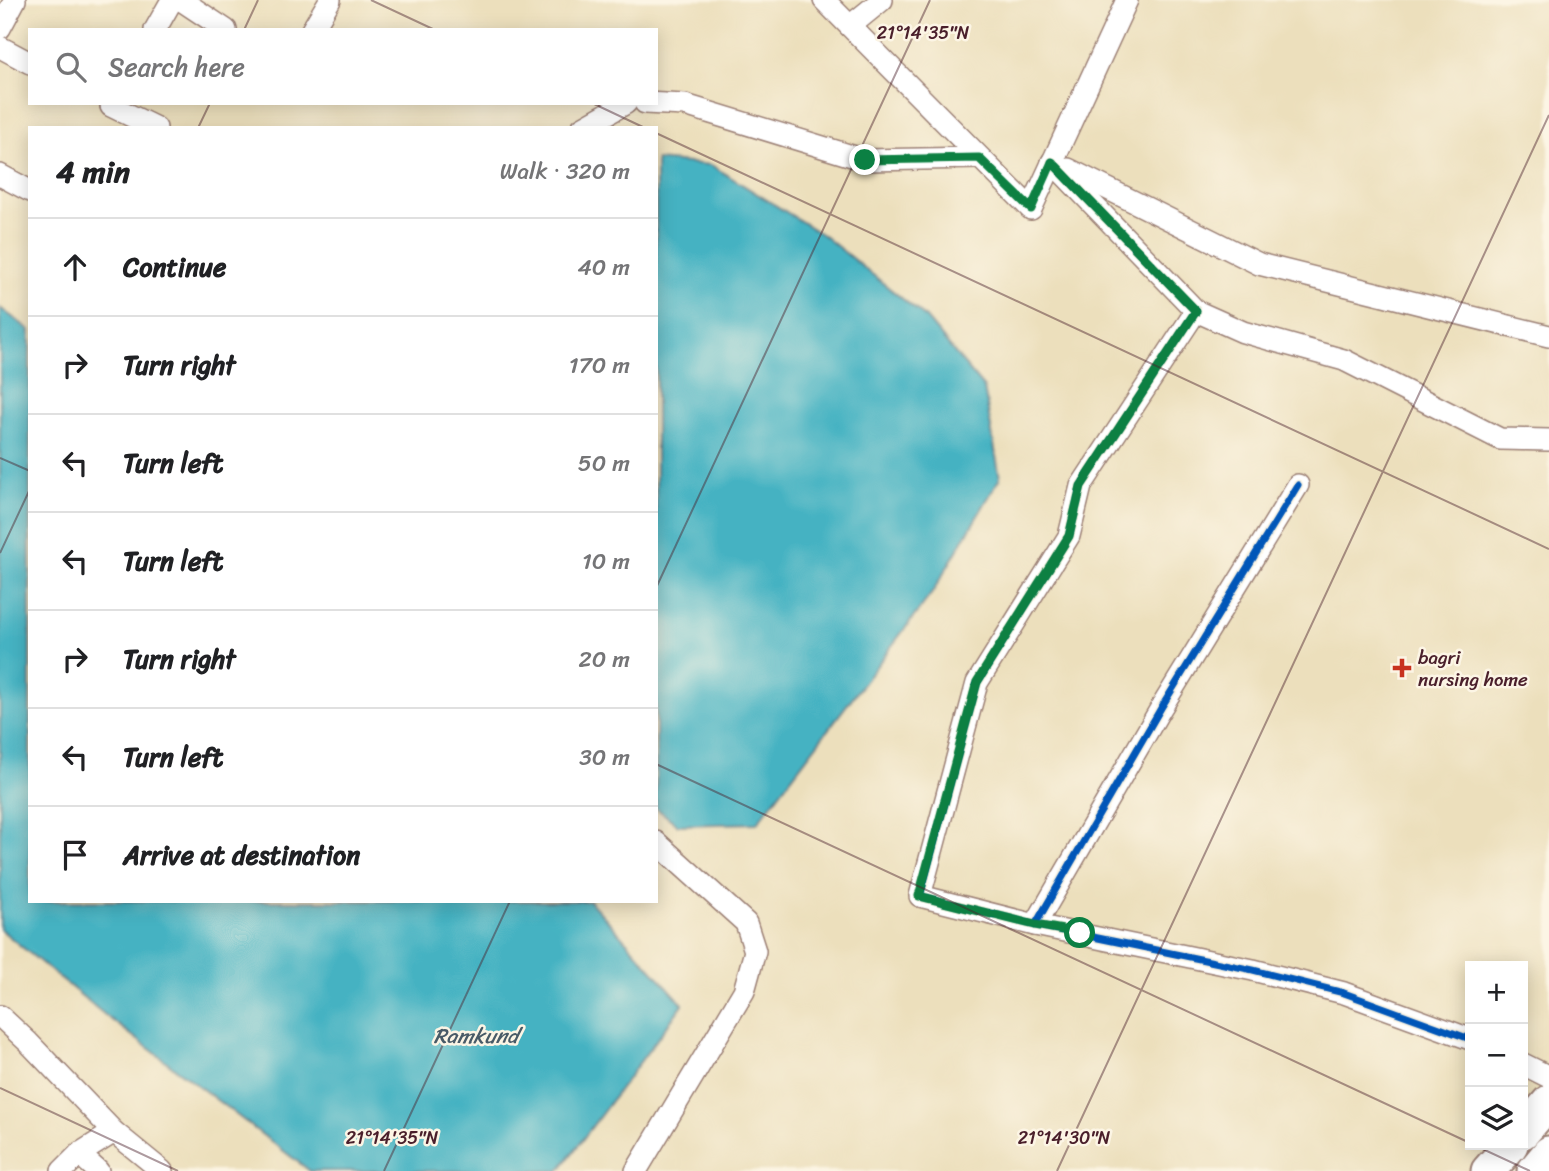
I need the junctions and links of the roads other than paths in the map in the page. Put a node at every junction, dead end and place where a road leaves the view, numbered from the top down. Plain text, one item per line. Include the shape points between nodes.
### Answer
1 (15, 0) edge
2 (173, 0) edge
3 (181, 0) edge
4 (330, 0) edge
5 (824, 0) edge
6 (882, 0) edge
7 (1127, 0) edge
8 (850, 26) junction
9 (0, 27) edge
10 (156, 28) edge
11 (223, 28) edge
12 (313, 28) edge
13 (0, 47) edge
14 (28, 62) edge
15 (658, 104) edge
16 (112, 105) edge
17 (622, 105) edge
18 (152, 126) edge
19 (586, 126) edge
20 (979, 158) junction
21 (1052, 162) junction
22 (0, 175) edge
23 (28, 190) edge
24 (1196, 311) junction
25 (1549, 336) edge
26 (1549, 440) edge
27 (1298, 485) dead end
28 (658, 844) edge
29 (1035, 925) junction
30 (0, 1016) edge
31 (1465, 1037) edge
32 (1528, 1066) edge
33 (1549, 1077) edge
34 (1549, 1102) edge
35 (1528, 1126) edge
36 (114, 1132) junction
37 (1507, 1150) edge
38 (1549, 1153) edge
39 (79, 1154) junction
40 (62, 1171) edge
41 (98, 1171) edge
42 (162, 1171) edge
43 (636, 1171) edge
44 (1488, 1171) edge
45 (1534, 1171) edge

1 - 9 street
2 - 10 street
3 - 11 street
4 - 12 street
5 - 8 street
6 - 8 street
7 - 21 street
8 - 20 street
13 - 14 street
15 - 20 street via 685,105 865,160
16 - 18 street
17 - 19 street
20 - 21 street via 1031,209
21 - 24 street
21 - 25 street via 1259,264
22 - 23 street
24 - 26 street via 1243,332 1344,360 1500,439
24 - 29 street via 1081,486 1069,536 977,682 919,896
27 - 29 street
28 - 43 street via 746,923 755,951 744,991
29 - 31 street via 1344,993
30 - 36 street
32 - 33 street
34 - 35 main road
36 - 39 street
36 - 42 street
37 - 44 main road
38 - 45 main road
39 - 40 street
39 - 41 street

